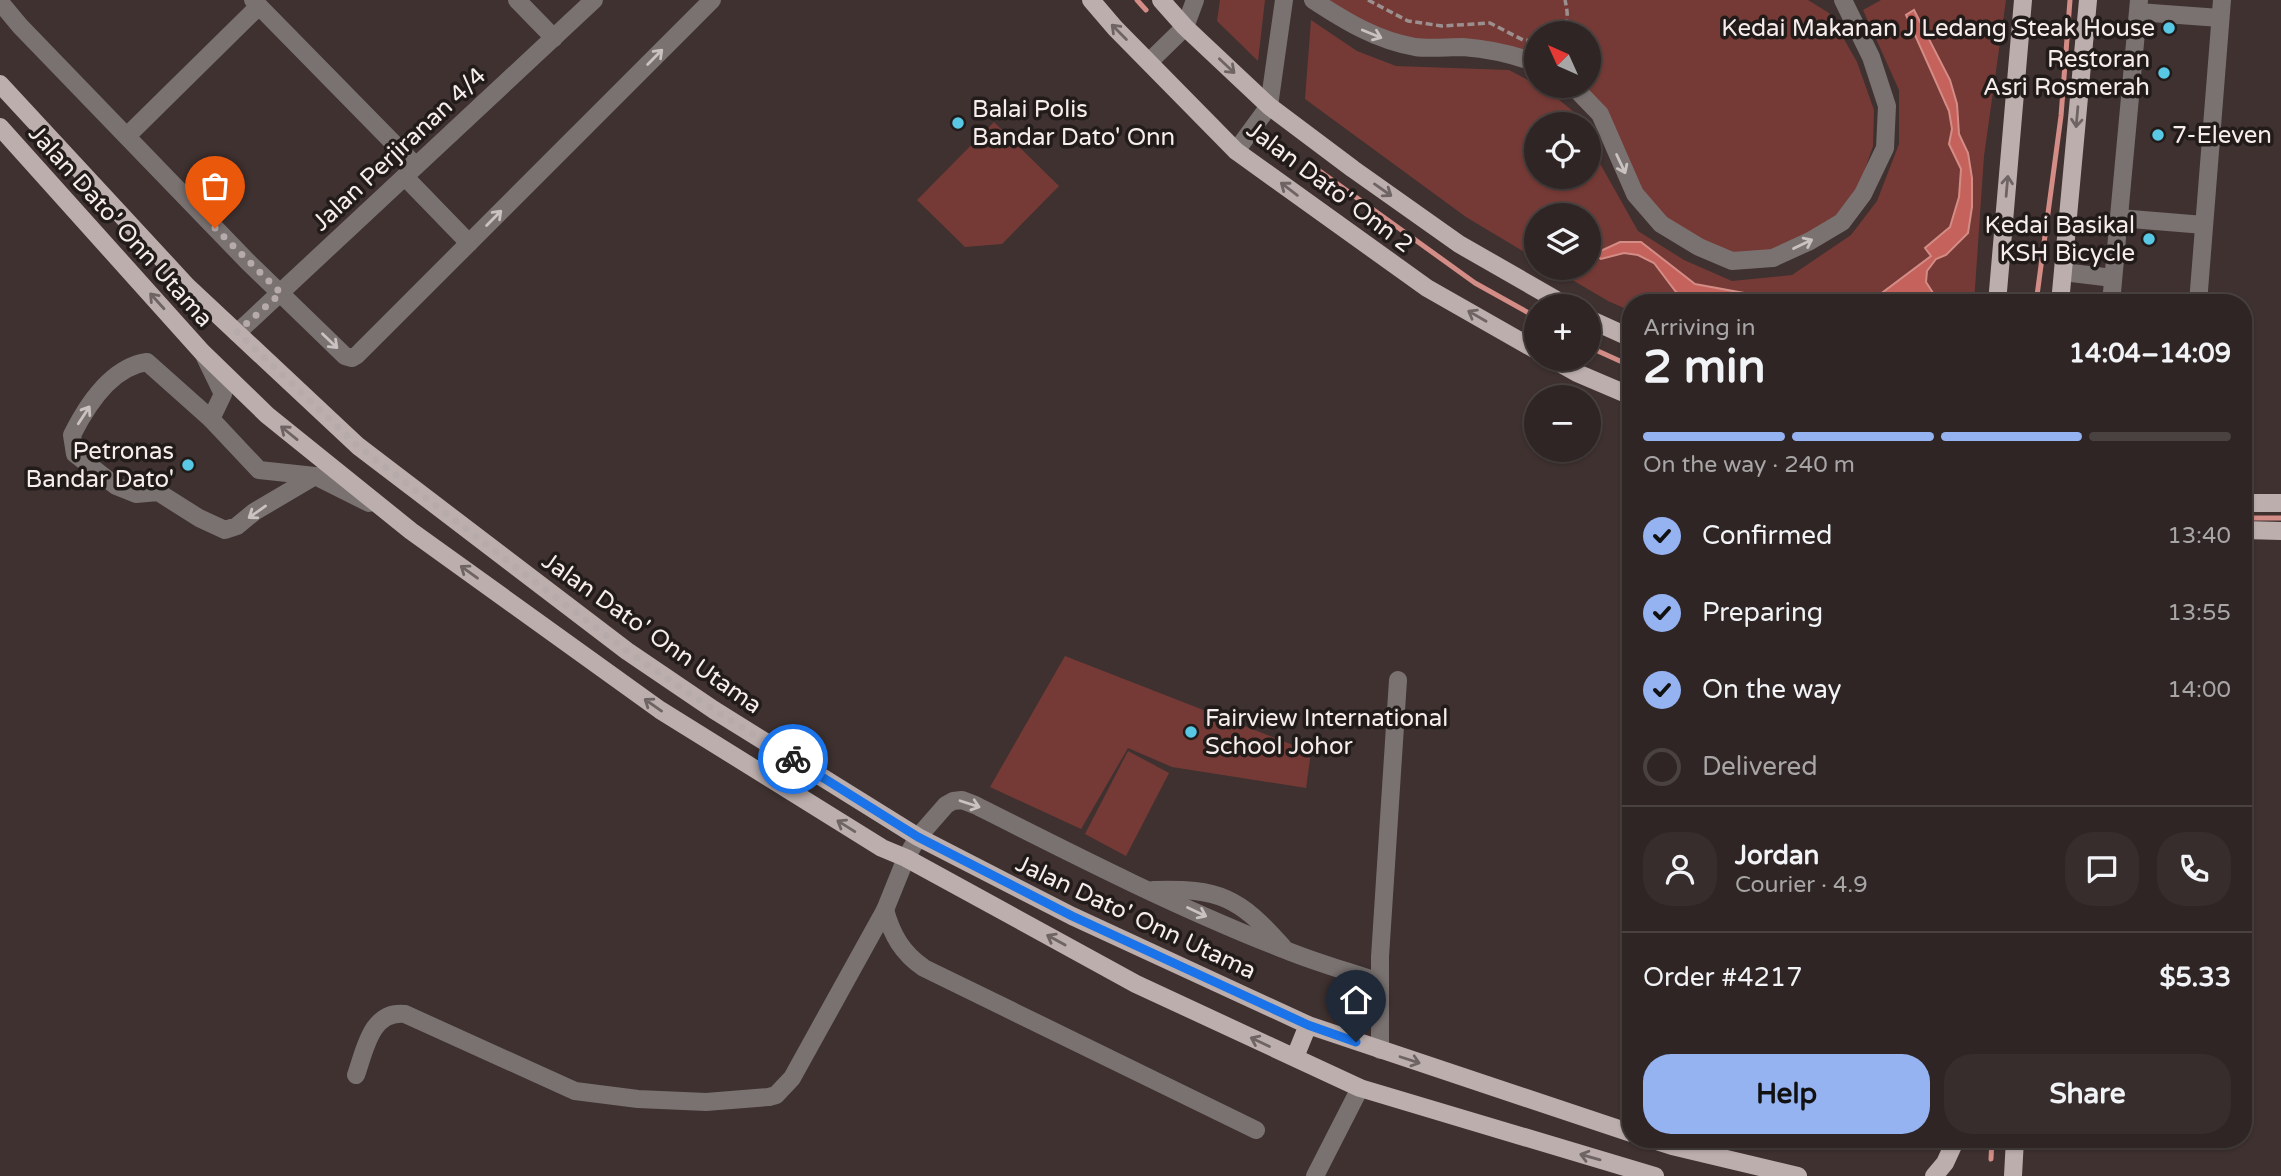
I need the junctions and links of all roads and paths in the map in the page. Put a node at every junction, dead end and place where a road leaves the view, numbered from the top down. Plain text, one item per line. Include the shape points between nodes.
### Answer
1 (517, 0) edge
2 (594, 0) edge
3 (712, 0) edge
4 (1091, 0) edge
5 (1161, 0) edge
6 (1195, 0) edge
7 (1284, 0) edge
8 (1313, 0) edge
9 (1368, 0) edge
10 (1565, 0) edge
11 (1843, 0) edge
12 (2024, 0) edge
13 (2088, 0) edge
14 (0, 2) edge
15 (256, 3) edge
16 (2139, 6) edge
17 (2221, 9) edge
18 (1567, 21) edge
19 (1185, 27) junction
20 (554, 38) junction
21 (1524, 40) edge
22 (1524, 59) edge
23 (1150, 61) junction
24 (0, 84) edge
25 (1585, 98) edge
26 (1269, 106) junction
27 (0, 127) edge
28 (127, 136) junction
29 (1236, 151) junction
30 (411, 172) junction
31 (2119, 218) junction
32 (2204, 225) junction
33 (470, 243) junction
34 (2063, 272) junction
35 (2113, 278) junction
36 (281, 293) junction
37 (1546, 294) edge
38 (1998, 294) edge
39 (2061, 294) edge
40 (2112, 294) edge
41 (2199, 294) edge
42 (1601, 324) edge
43 (237, 332) junction
44 (1622, 334) edge
45 (1524, 343) edge
46 (202, 352) junction
47 (1573, 371) edge
48 (1622, 392) edge
49 (212, 419) junction
50 (315, 476) junction
51 (2252, 503) edge
52 (2281, 503) edge
53 (385, 510) junction
54 (2252, 530) edge
55 (2281, 531) edge
56 (1398, 681) dead end
57 (918, 837) junction
58 (906, 858) junction
59 (1149, 890) junction
60 (885, 910) junction
61 (1286, 950) junction
62 (1379, 982) junction
63 (1308, 1025) junction
64 (1380, 1051) junction
65 (1295, 1057) junction
66 (356, 1075) dead end
67 (1360, 1088) junction
68 (1256, 1130) dead end
69 (1622, 1130) edge
70 (1680, 1148) edge
71 (1952, 1148) edge
72 (1956, 1148) edge
73 (2015, 1148) edge
74 (2016, 1148) edge
75 (1315, 1176) edge
76 (1655, 1176) edge
77 (1798, 1176) edge
78 (1934, 1176) edge
79 (1954, 1176) edge
80 (2013, 1176) edge
81 (2022, 1176) edge

1 - 20 street
2 - 20 street, Jalan Perjiranan 4/4
33 -> 3 street
23 -> 4 main road, Jalan Dato' Onn 2
5 - 19 main road, Jalan Dato' Onn 2
6 - 19 street
7 - 26 street
8 -> 22 street via 1354,26 1388,40 1418,47 1465,47
9 - 21 path via 1408,20 1442,26 1490,23
10 - 18 path
25 -> 11 street via 1600,114 1635,194 1661,224 1732,261 1773,258 1842,222 1863,194 1885,148 1887,106 1871,57
38 -> 12 main road
13 -> 34 main road
14 - 28 street
15 - 28 street
15 - 30 street
16 - 17 street
16 - 31 street
17 - 32 street
19 - 23 street
19 -> 26 main road, Jalan Dato' Onn 2
20 - 30 street, Jalan Perjiranan 4/4
23 - 29 main road, Jalan Dato' Onn 2
24 - 43 main road, Jalan Dato' Onn Utama via 187,286
26 - 29 street
26 -> 37 main road, Jalan Dato' Onn 2 via 1459,244
46 -> 27 main road, Jalan Dato' Onn Utama
28 - 36 street
45 -> 29 main road, Jalan Dato' Onn 2 via 1427,288
30 - 33 street
30 - 36 street, Jalan Perjiranan 4/4
31 - 32 street
31 - 35 street
32 - 41 street
36 -> 33 street via 352,358
34 - 35 street
34 - 39 main road
35 - 40 street
36 - 43 street, Jalan Perjiranan 4/4
42 - 44 main road
43 - 57 main road, Jalan Dato' Onn Utama via 358,446 627,651
46 - 49 street via 223,394
53 -> 46 main road, Jalan Dato' Onn Utama via 267,415
47 - 48 main road
49 - 50 street via 260,470
50 -> 49 street via 225,530 158,492 136,494 116,486 75,454 72,435 101,389 137,364 147,362
50 - 53 street
51 - 52 main road
58 -> 53 main road, Jalan Dato' Onn Utama via 882,848 660,710
54 - 55 main road
56 - 62 street
57 - 58 street
57 -> 59 street via 946,805 962,800
57 - 63 main road, Jalan Dato' Onn Utama via 1072,916
58 - 60 street
65 -> 58 main road, Jalan Dato' Onn Utama via 1136,984
59 -> 61 street
59 - 61 street via 1207,891 1227,897 1252,914
60 - 66 street via 792,1078 769,1097 706,1102 575,1091 394,1013 375,1026
60 - 68 street via 896,940 924,968
61 - 62 street
62 - 64 street
63 - 64 main road, Jalan Dato' Onn Utama
63 - 65 main road
64 -> 69 main road, Jalan Dato' Onn Utama
65 - 67 main road, Jalan Dato' Onn Utama
67 - 75 street
76 -> 67 main road, Jalan Dato' Onn Utama
70 - 77 main road
71 - 78 main road
72 - 79 main road
73 - 80 main road
74 - 81 main road

